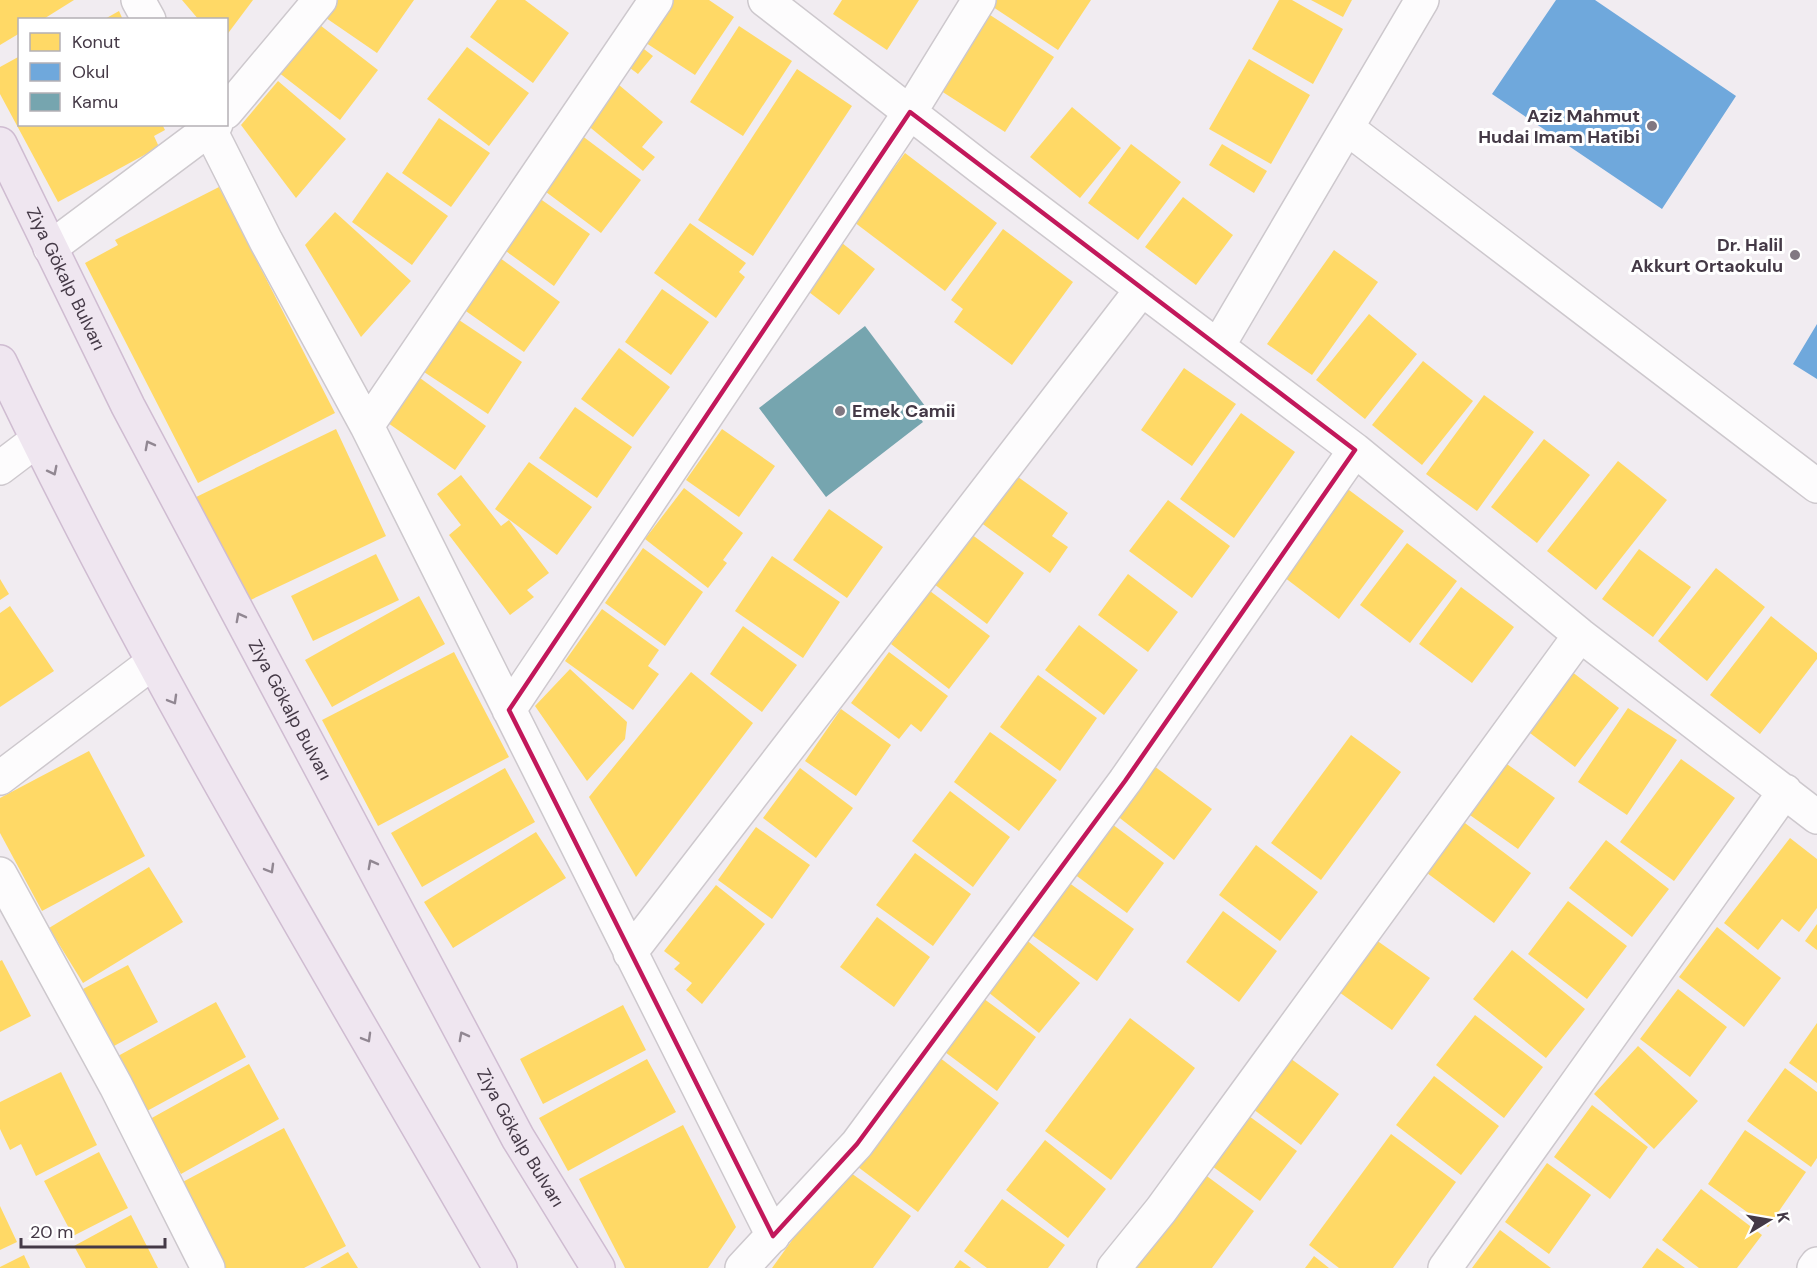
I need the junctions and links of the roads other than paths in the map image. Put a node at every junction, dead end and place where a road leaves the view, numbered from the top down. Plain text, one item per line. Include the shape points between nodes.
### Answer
1 (138, 0) edge
2 (320, 0) edge
3 (656, 0) edge
4 (765, 0) edge
5 (979, 0) edge
6 (1422, 0) edge
7 (148, 18) edge
8 (228, 108) edge
9 (910, 112) junction
10 (211, 126) edge
11 (216, 126) edge
12 (1347, 128) junction
13 (0, 144) edge
14 (50, 248) junction
15 (1142, 289) junction
16 (1218, 346) junction
17 (0, 362) edge
18 (367, 426) junction
19 (37, 440) junction
20 (1355, 450) junction
21 (0, 468) edge
22 (1817, 486) edge
23 (1580, 634) junction
24 (152, 663) junction
25 (509, 710) junction
26 (0, 778) edge
27 (1785, 791) junction
28 (1817, 817) edge
29 (0, 874) edge
30 (630, 953) junction
31 (773, 1236) junction
32 (1817, 1264) edge
33 (208, 1268) edge
34 (500, 1268) edge
35 (598, 1268) edge
36 (742, 1268) edge
37 (1114, 1268) edge
38 (1444, 1268) edge
39 (1814, 1268) edge

1 - 7 street
2 - 8 street
3 - 18 street
4 - 9 street
5 - 9 street
6 - 12 street
9 - 15 street
9 - 25 street
10 - 14 street
11 - 18 street via 266,241
12 - 16 street
12 - 22 street
13 - 14 main road, Ziya Gökalp Bulvarı
35 -> 14 main road, Ziya Gökalp Bulvarı via 518,1138 128,406
15 - 16 street
15 - 30 street
16 - 20 street
17 - 19 main road
18 - 25 street
19 - 21 street
19 -> 24 main road
20 - 23 street
20 - 31 street via 1125,781 857,1144
23 - 27 street
23 - 37 street via 1161,1210
24 - 26 street
24 -> 34 main road
25 - 30 street
27 - 28 street
27 - 38 street
29 - 33 street via 116,1086
30 - 31 street
31 - 36 street
32 - 39 street

